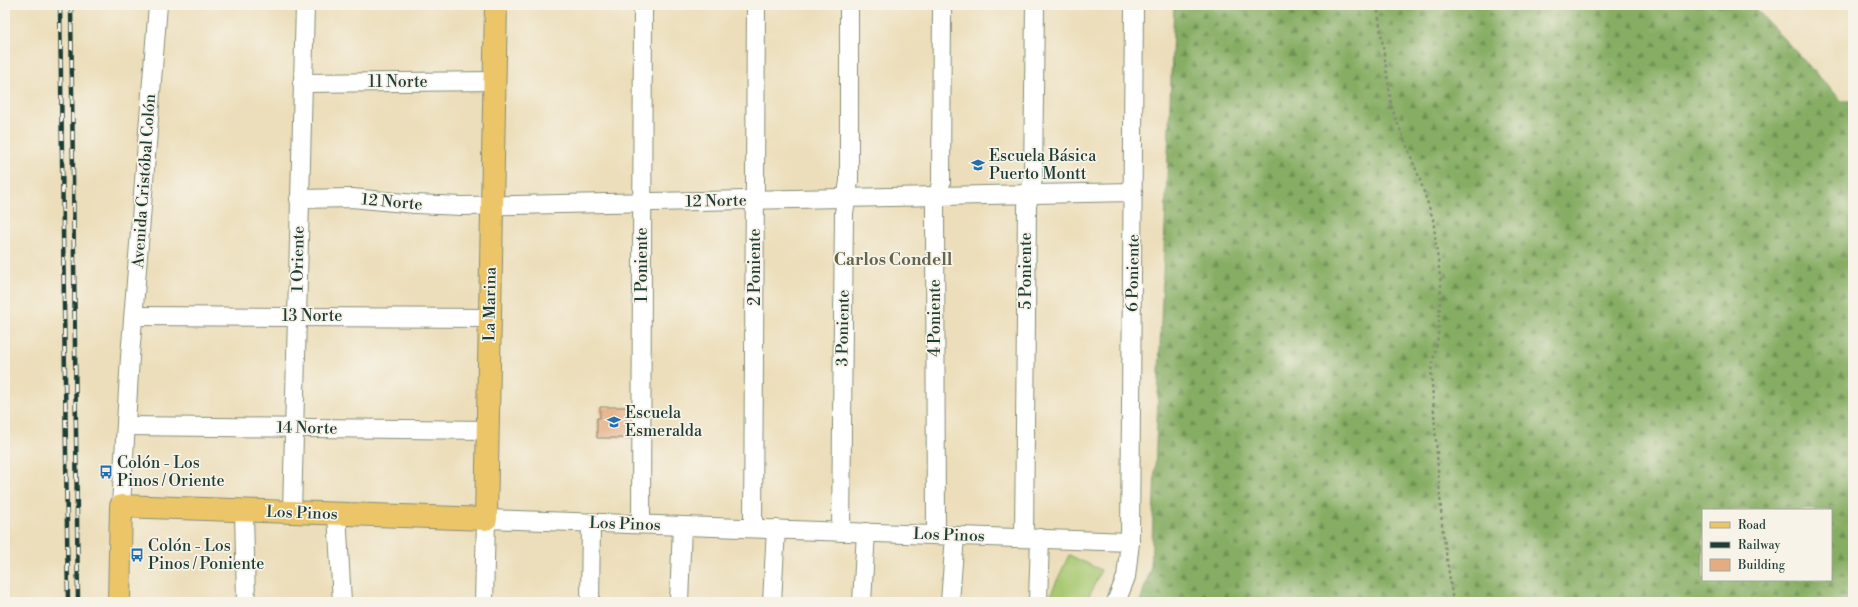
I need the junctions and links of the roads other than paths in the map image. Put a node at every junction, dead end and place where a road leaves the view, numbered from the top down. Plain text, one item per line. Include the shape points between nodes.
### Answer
1 (158, 5) edge
2 (305, 5) edge
3 (496, 5) edge
4 (643, 5) edge
5 (756, 5) edge
6 (849, 5) edge
7 (942, 5) edge
8 (1035, 5) edge
9 (1134, 5) edge
10 (495, 81) junction
11 (302, 83) junction
12 (1133, 192) junction
13 (1030, 194) junction
14 (938, 196) junction
15 (846, 198) junction
16 (299, 199) junction
17 (755, 200) junction
18 (642, 202) junction
19 (492, 206) junction
20 (134, 316) junction
21 (297, 316) junction
22 (490, 318) junction
23 (126, 426) junction
24 (294, 428) junction
25 (488, 430) junction
26 (121, 506) junction
27 (244, 511) junction
28 (292, 512) junction
29 (337, 514) junction
30 (486, 519) junction
31 (591, 523) junction
32 (641, 524) junction
33 (682, 526) junction
34 (753, 528) junction
35 (776, 529) junction
36 (841, 532) junction
37 (866, 532) junction
38 (936, 535) junction
39 (955, 536) junction
40 (1032, 538) junction
41 (1130, 542) junction
42 (119, 602) edge
43 (246, 602) edge
44 (342, 602) edge
45 (484, 602) edge
46 (590, 602) edge
47 (679, 602) edge
48 (772, 602) edge
49 (862, 602) edge
50 (950, 602) edge
51 (1038, 602) edge
52 (1116, 602) edge

1 - 20 street, Avenida Cristóbal Colón
2 - 11 street, 1 Oriente
3 - 10 main road, La Marina
4 - 18 street, 1 Poniente
5 - 17 street, 2 Poniente
6 - 15 street, 3 Poniente via 849,181
7 - 14 street, 4 Poniente via 941,183
8 - 13 street, 5 Poniente via 1033,179
9 - 12 street, 6 Poniente
10 - 11 street, 11 Norte
10 - 19 main road, La Marina
11 - 16 street, 1 Oriente
12 - 13 street, 12 Norte
12 - 41 street, 6 Poniente
13 - 14 street, 12 Norte
13 - 40 street, 5 Poniente via 1027,206
14 - 15 street, 12 Norte
14 - 38 street, 4 Poniente via 935,206
15 - 17 street, 12 Norte
15 - 36 street, 3 Poniente
16 - 19 street, 12 Norte via 352,198 436,205
16 - 21 street, 1 Oriente
17 - 18 street, 12 Norte
17 - 34 street, 2 Poniente
18 - 19 street, 12 Norte
18 - 32 street, 1 Poniente
19 - 22 main road, La Marina
20 - 21 street, 13 Norte
20 - 23 street, Avenida Cristóbal Colón
21 - 22 street, 13 Norte
21 - 24 street, 1 Oriente
22 - 25 main road, La Marina
23 - 24 street, 14 Norte
23 - 26 street, Avenida Cristóbal Colón
24 - 25 street, 14 Norte
24 - 28 street, 1 Oriente
25 - 30 main road, La Marina
26 - 27 main road, Los Pinos
26 - 42 main road
27 - 28 main road, Los Pinos
27 - 43 street
28 - 29 main road, Los Pinos
29 - 30 main road, Los Pinos
29 - 44 street
30 - 31 street, Los Pinos
30 - 45 street, La Marina
31 - 32 street, Los Pinos
31 - 46 street
32 - 33 street, Los Pinos
33 - 34 street, Los Pinos
33 - 47 street
34 - 35 street, Los Pinos
35 - 36 street, Los Pinos
35 - 48 street
36 - 37 street, Los Pinos
37 - 38 street, Los Pinos
37 - 49 street
38 - 39 street, Los Pinos
39 - 40 street, Los Pinos
39 - 50 street
40 - 41 street, Los Pinos
40 - 51 street
41 - 52 street, 6 Poniente via 1126,577

